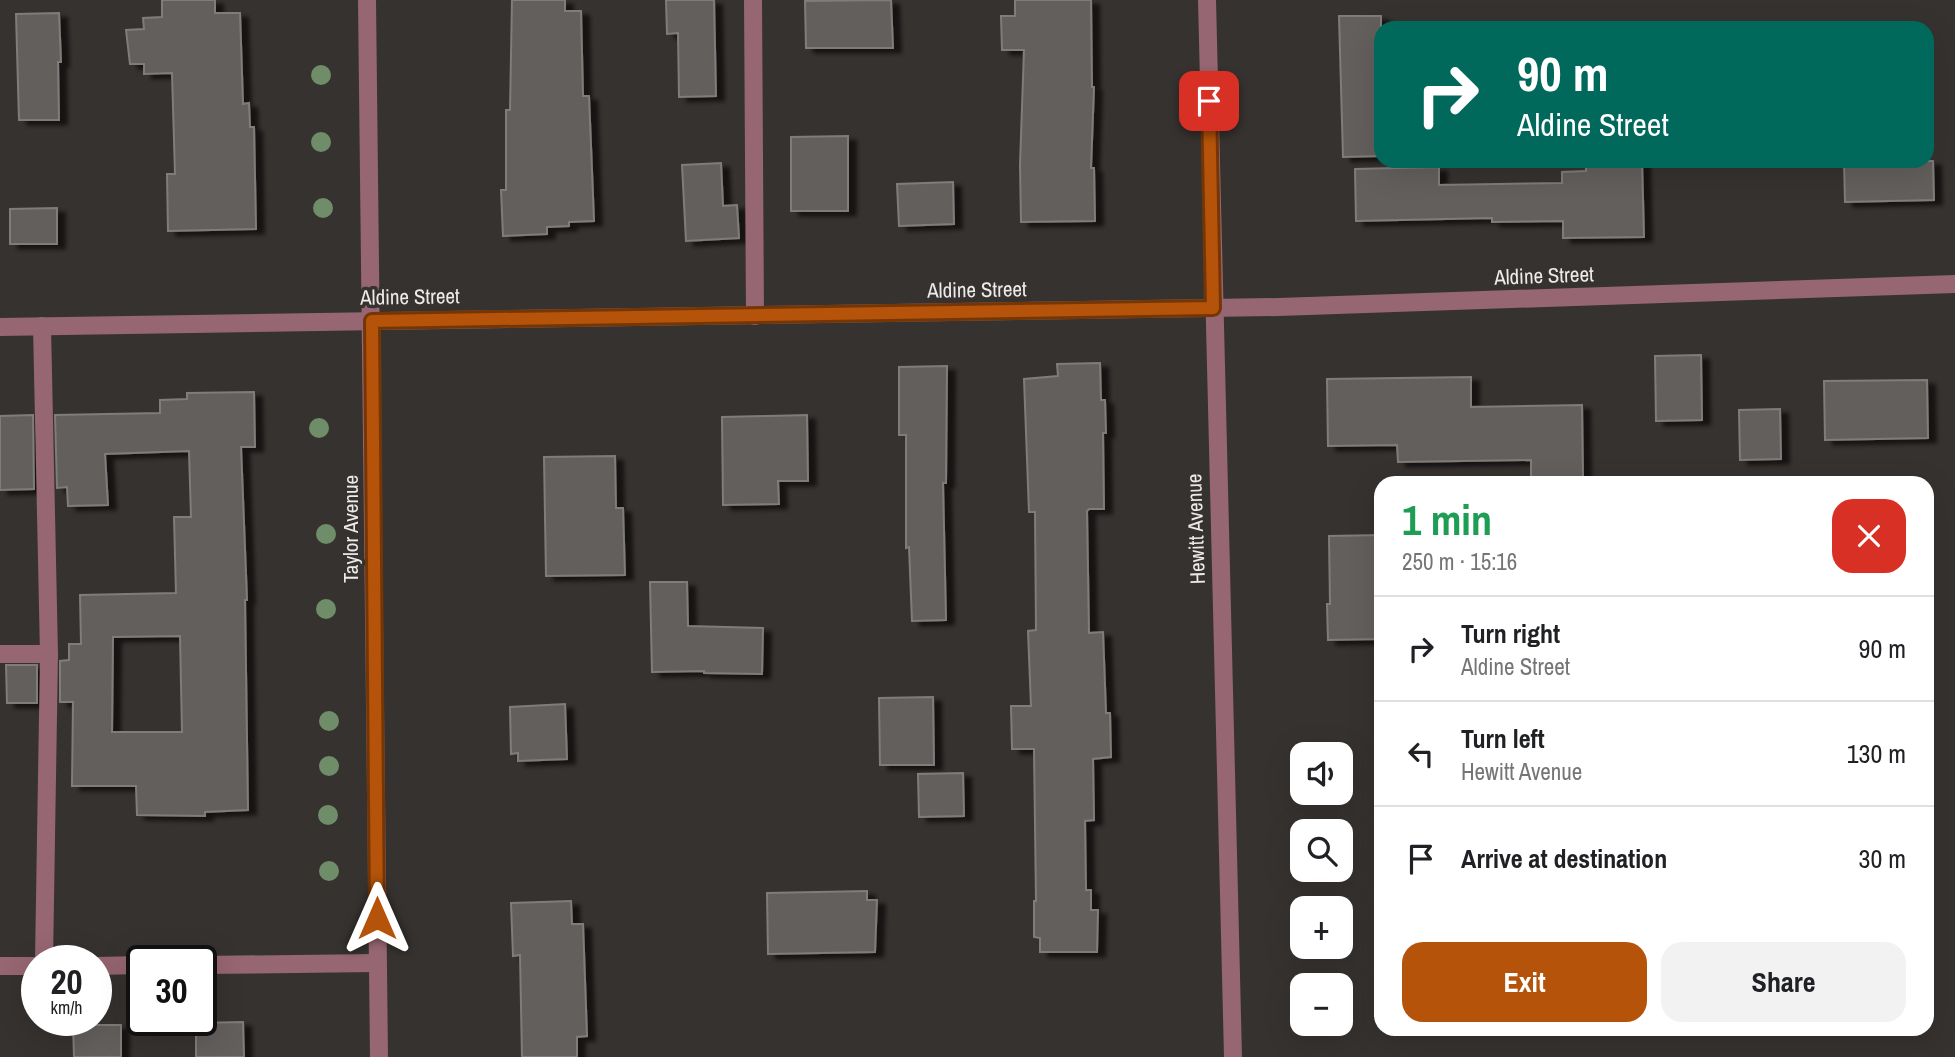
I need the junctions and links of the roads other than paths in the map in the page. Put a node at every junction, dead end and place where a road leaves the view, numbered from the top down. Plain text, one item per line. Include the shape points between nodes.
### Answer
1 (367, 0) edge
2 (753, 0) edge
3 (1207, 0) edge
4 (1955, 284) edge
5 (1213, 308) junction
6 (755, 316) junction
7 (372, 321) junction
8 (42, 326) junction
9 (0, 327) edge
10 (0, 654) edge
11 (49, 654) junction
12 (44, 945) edge
13 (377, 963) junction
14 (217, 965) edge
15 (0, 966) edge
16 (21, 966) edge
17 (379, 1057) edge
18 (1233, 1057) edge

1 - 7 street, Taylor Avenue
2 - 6 street
3 - 5 street, Hewitt Avenue
4 - 5 street, Aldine Street
5 - 6 street, Aldine Street
5 - 18 street, Hewitt Avenue
6 - 7 street, Aldine Street
7 - 8 street, Aldine Street
7 - 13 street, Taylor Avenue
8 - 9 street, Aldine Street
8 - 11 street
10 - 11 street
11 - 12 street
13 - 14 street
13 - 17 street, Taylor Avenue
15 - 16 street

